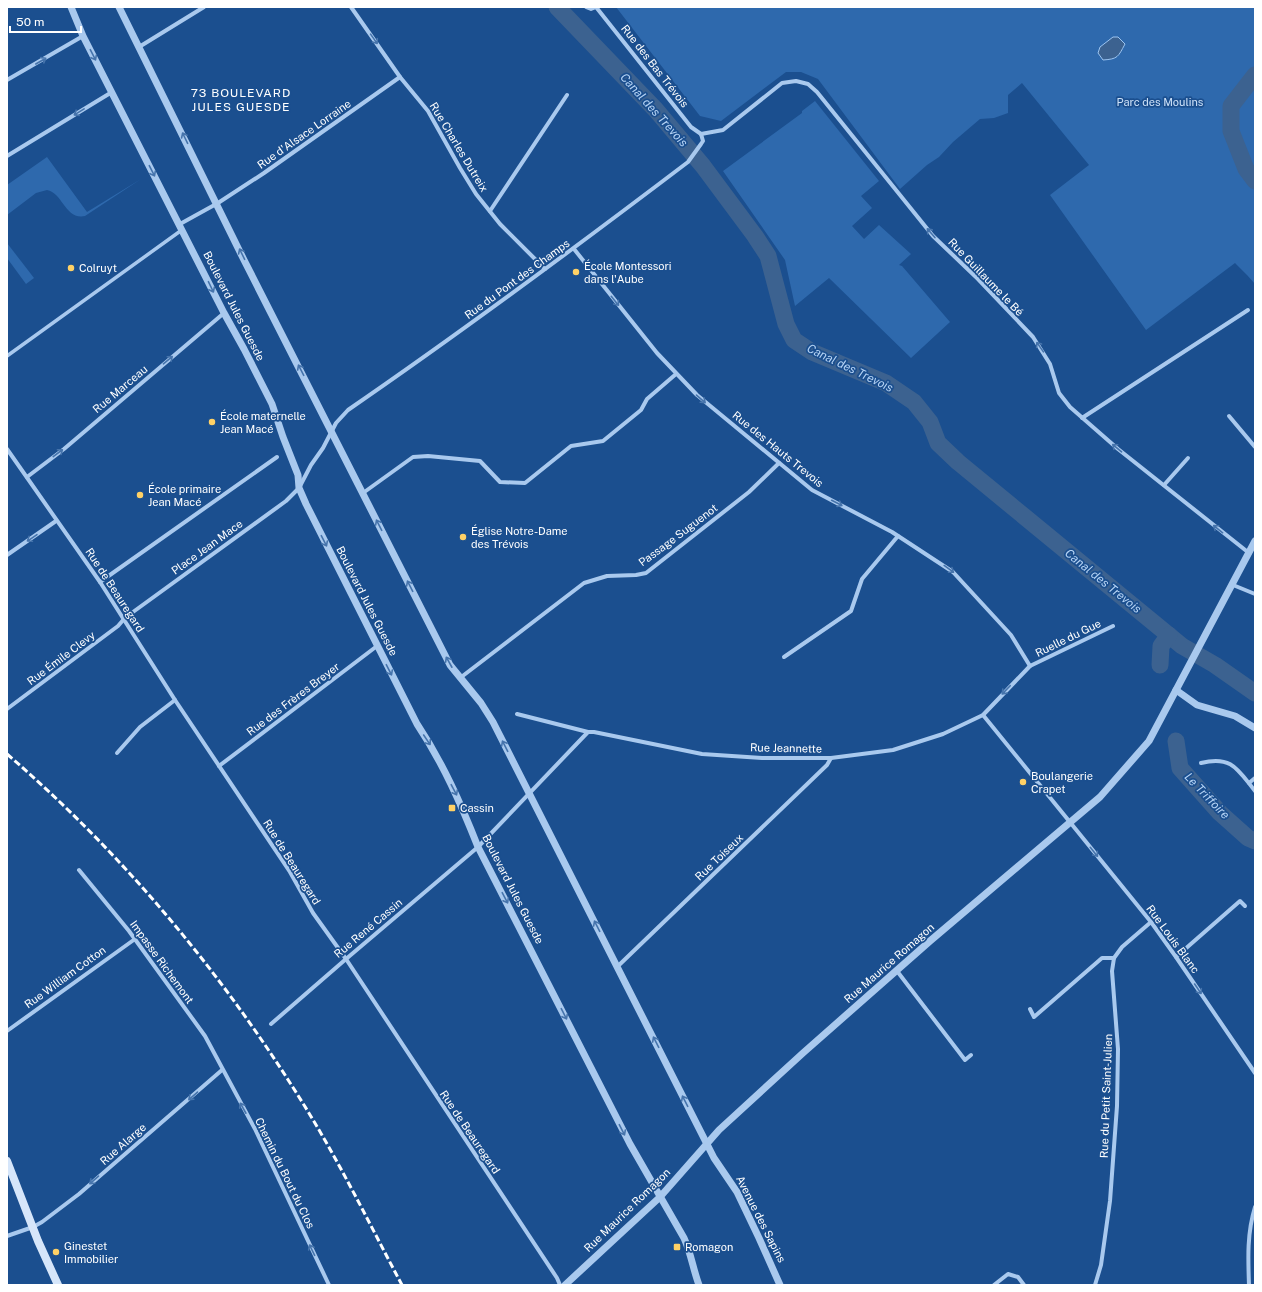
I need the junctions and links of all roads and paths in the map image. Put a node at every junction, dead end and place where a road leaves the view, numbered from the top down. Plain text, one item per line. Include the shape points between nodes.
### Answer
1 (71, 7) edge
2 (120, 7) edge
3 (204, 7) edge
4 (351, 7) edge
5 (586, 7) edge
6 (596, 7) edge
7 (83, 36) junction
8 (139, 47) junction
9 (400, 77) junction
10 (7, 80) edge
11 (113, 92) junction
12 (567, 95) dead end
13 (701, 134) junction
14 (7, 156) edge
15 (218, 203) junction
16 (490, 211) junction
17 (182, 228) junction
18 (574, 249) junction
19 (545, 269) junction
20 (1248, 310) dead end
21 (224, 313) junction
22 (7, 356) edge
23 (676, 374) junction
24 (1229, 416) dead end
25 (1082, 418) junction
26 (332, 430) junction
27 (1255, 447) edge
28 (7, 449) edge
29 (277, 457) dead end
30 (1188, 458) dead end
31 (779, 463) junction
32 (27, 477) junction
33 (1164, 485) junction
34 (300, 488) junction
35 (363, 494) junction
36 (56, 521) junction
37 (898, 536) junction
38 (1255, 541) edge
39 (1249, 553) junction
40 (7, 555) edge
41 (100, 582) junction
42 (1233, 585) junction
43 (1255, 594) edge
44 (124, 619) junction
45 (1113, 626) dead end
46 (377, 646) junction
47 (784, 657) dead end
48 (1030, 666) junction
49 (460, 679) junction
50 (1176, 690) junction
51 (175, 700) junction
52 (7, 709) edge
53 (517, 714) dead end
54 (983, 714) junction
55 (1255, 728) edge
56 (588, 732) junction
57 (117, 753) dead end
58 (831, 758) junction
59 (1201, 763) dead end
60 (219, 766) junction
61 (1255, 778) edge
62 (1249, 783) junction
63 (1255, 791) edge
64 (530, 793) junction
65 (1070, 822) junction
66 (478, 847) junction
67 (80, 870) dead end
68 (1245, 906) dead end
69 (1151, 922) junction
70 (134, 939) junction
71 (1176, 957) junction
72 (1114, 958) junction
73 (346, 959) junction
74 (617, 967) junction
75 (897, 971) junction
76 (1030, 1009) dead end
77 (271, 1024) dead end
78 (7, 1031) edge
79 (971, 1055) dead end
80 (222, 1070) junction
81 (1255, 1073) edge
82 (707, 1143) junction
83 (7, 1161) edge
84 (660, 1197) junction
85 (1255, 1207) edge
86 (33, 1227) junction
87 (7, 1236) edge
88 (58, 1285) edge
89 (329, 1285) edge
90 (560, 1285) edge
91 (565, 1285) edge
92 (699, 1285) edge
93 (780, 1285) edge
94 (994, 1285) edge
95 (1024, 1285) edge
96 (1096, 1285) edge
97 (1249, 1285) edge

1 - 7 street, Boulevard Jules Guesde
2 - 8 street
3 - 8 street
4 -> 9 street, Rue Charles Dutreix
5 - 6 street
6 - 13 street, Rue des Bas Trévois via 691,127
10 -> 7 street
7 -> 11 street, Boulevard Jules Guesde
15 -> 8 street
9 - 15 street, Rue d'Alsace Lorraine
9 - 16 street, Rue Charles Dutreix via 428,111 476,194
11 -> 14 street
11 -> 17 street, Boulevard Jules Guesde
12 - 16 street
13 - 18 street, Rue du Pont des Champs via 703,141 688,162
25 -> 13 street, Rue Guillaume le Bé via 1059,393 1050,364 1033,337 933,236 808,84 796,81 782,83 723,130
15 - 17 street, Rue d'Alsace Lorraine
26 -> 15 street via 244,260
16 - 19 street, Rue Charles Dutreix
17 -> 21 street, Boulevard Jules Guesde
17 - 22 street
18 - 19 street, Rue du Pont des Champs
18 -> 23 street, Rue des Hauts Trevois
19 - 26 street, Rue du Pont des Champs via 348,410
20 - 25 street
32 -> 21 street, Rue Marceau via 64,449
21 - 34 street, Boulevard Jules Guesde via 272,404
23 -> 31 street, Rue des Hauts Trevois via 697,395
23 - 35 street via 647,399 641,410 603,441 571,446 525,483 500,482 480,461 413,457
24 - 27 street
33 -> 25 street, Rue Guillaume le Bé
26 - 34 street, Rue du Pont des Champs
26 - 35 street
28 - 32 street, Rue de Beauregard
29 - 41 street
30 - 33 street
31 -> 37 street, Rue des Hauts Trevois via 812,490
31 - 49 street, Passage Suguenot via 749,492 646,573 607,576 584,583
32 - 36 street, Rue de Beauregard
39 -> 33 street, Rue Guillaume le Bé
34 - 44 street, Place Jean Mace via 286,501
34 -> 46 street, Boulevard Jules Guesde
49 -> 35 street via 447,659
36 -> 40 street
36 - 41 street, Rue de Beauregard
37 - 47 street via 862,579 851,611
37 -> 48 street, Rue des Hauts Trevois via 953,572 1011,635
38 - 39 street, Rue Maurice Romagon
39 - 42 street, Rue Maurice Romagon
41 - 44 street, Rue de Beauregard
42 - 43 street
42 - 50 street, Rue Maurice Romagon
44 - 51 street, Rue de Beauregard
44 - 52 street, Rue Émile Clevy
45 - 48 street, Ruelle du Gue
46 - 60 street, Rue des Frères Breyer
46 -> 66 street, Boulevard Jules Guesde via 461,804
48 -> 54 street, Rue Jeannette
64 -> 49 street via 489,716
50 - 55 street via 1197,705 1235,716
50 - 65 street, Rue Maurice Romagon via 1149,741 1100,797
51 - 57 street via 140,727
51 - 60 street, Rue de Beauregard
53 - 56 street, Rue Jeannette
54 - 58 street, Rue Jeannette via 943,734 893,750
54 - 65 street, Rue Louis Blanc
56 - 58 street, Rue Jeannette via 702,754 762,758
56 - 64 street, Rue René Cassin
58 - 74 street, Rue Toiseux
59 - 62 street via 1212,760 1224,761 1235,766
60 - 73 street, Rue de Beauregard via 290,872 313,914
61 - 62 street
62 - 63 street
64 - 66 street, Rue René Cassin
74 -> 64 street
65 -> 69 street, Rue Louis Blanc
65 - 75 street, Rue Maurice Romagon
66 - 73 street, Rue René Cassin
66 -> 84 street, Boulevard Jules Guesde via 630,1144
67 - 70 street, Impasse Richemont
68 - 71 street via 1240,902
69 - 71 street, Rue Louis Blanc
69 - 72 street via 1122,947
70 - 78 street, Rue William Cotton
70 - 80 street, Impasse Richemont via 205,1036
71 -> 81 street, Rue Louis Blanc
72 - 76 street via 1102,958 1034,1017
72 - 96 street, Rue du Petit Saint-Julien via 1112,971 1118,1049 1117,1106 1110,1201
73 - 77 street, Rue René Cassin
73 - 90 street, Rue de Beauregard
82 -> 74 street
75 - 79 street via 965,1060
75 - 82 street, Rue Maurice Romagon via 803,1053
80 -> 86 street, Rue Alarge via 78,1194
89 -> 80 street, Chemin du Bout du Clos via 255,1129
82 - 84 street, Rue Maurice Romagon
82 - 93 street, Avenue des Sapins via 717,1164 740,1199
83 - 86 main road
84 - 91 street, Rue Maurice Romagon
84 - 92 street, Boulevard Jules Guesde via 689,1249
85 - 97 street via 1250,1223
86 - 87 street, Rue Alarge
86 - 88 main road
94 - 95 street via 1008,1274 1018,1277

